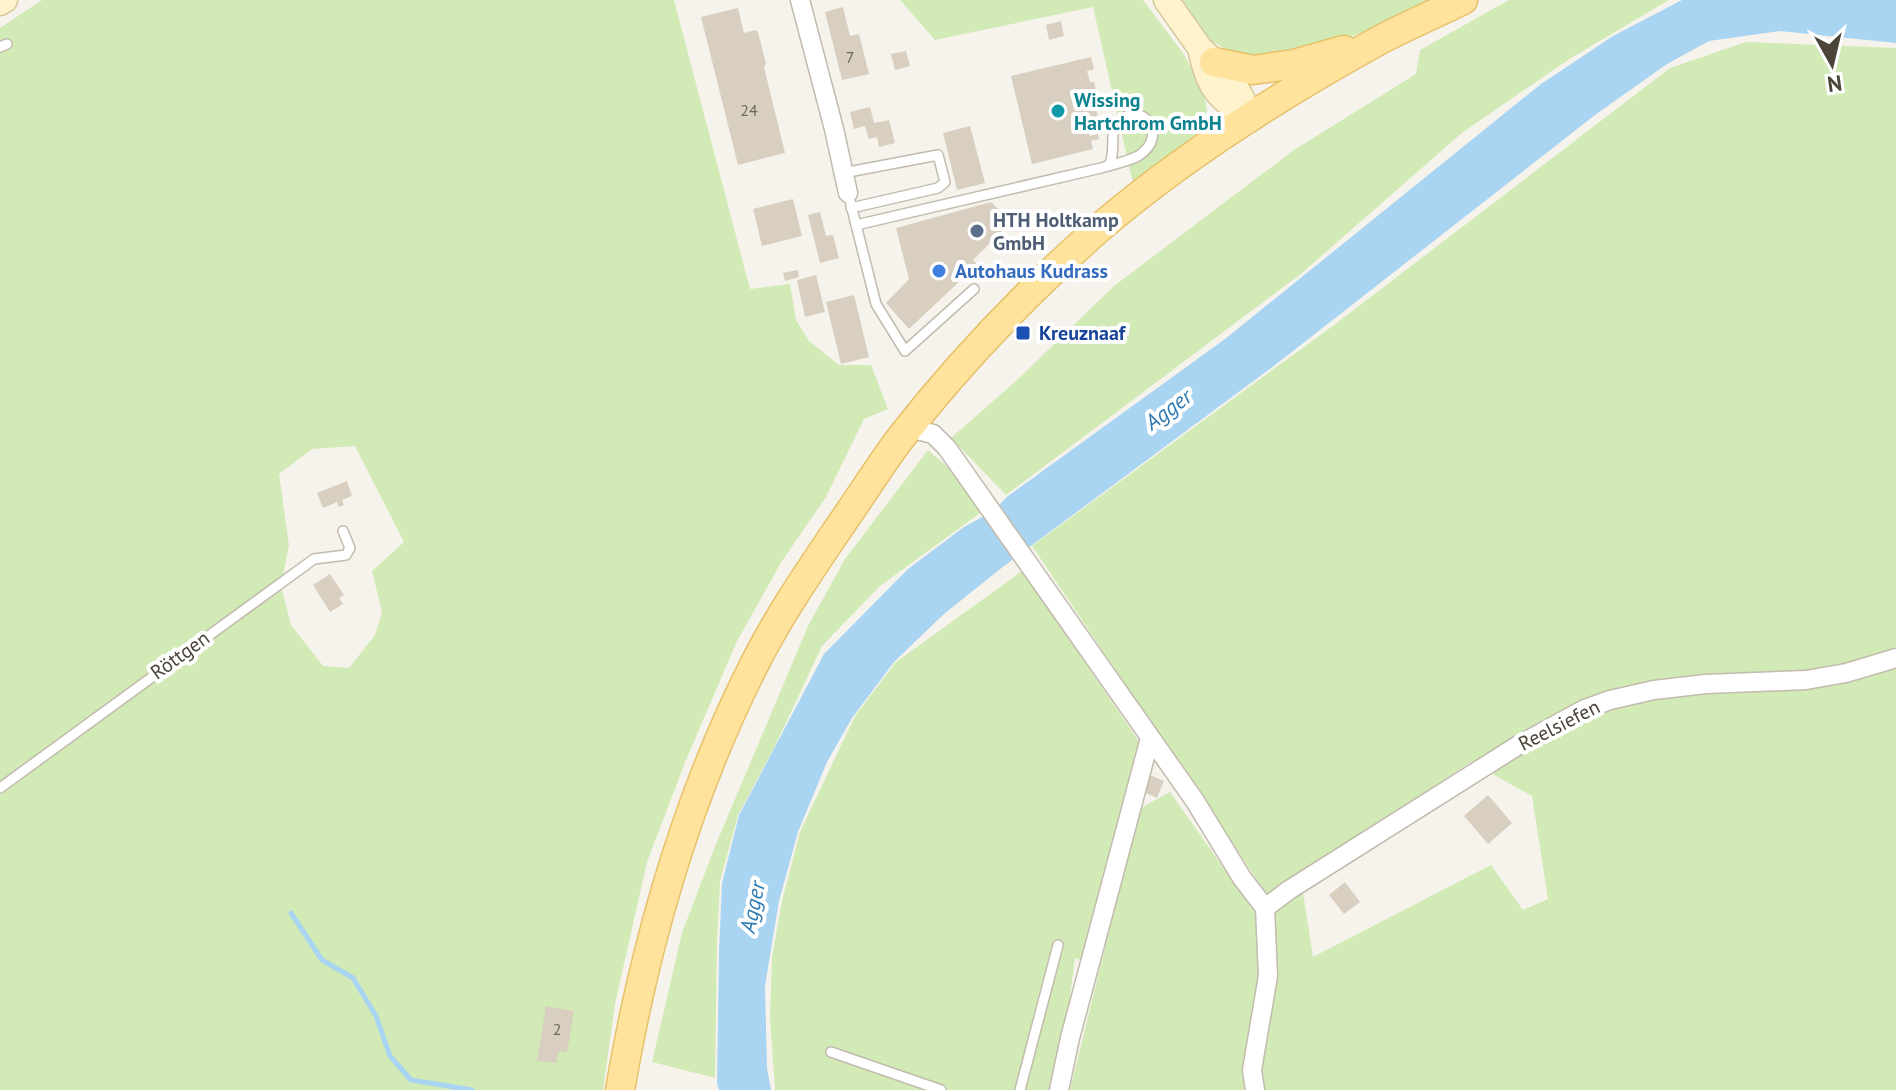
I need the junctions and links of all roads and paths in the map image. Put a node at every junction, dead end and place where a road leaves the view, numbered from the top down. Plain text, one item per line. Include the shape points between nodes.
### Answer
1 (1166, 0) edge
2 (1463, 0) edge
3 (793, 4) edge
4 (1379, 40) junction
5 (1207, 55) junction
6 (1249, 118) junction
7 (1105, 167) junction
8 (843, 173) junction
9 (850, 200) junction
10 (856, 225) junction
11 (974, 289) dead end
12 (909, 428) junction
13 (343, 531) dead end
14 (1896, 658) edge
15 (1150, 738) junction
16 (0, 788) edge
17 (1265, 908) junction
18 (1058, 945) dead end
19 (831, 1052) dead end
20 (920, 1087) edge
21 (620, 1090) edge
22 (941, 1090) edge
23 (1020, 1090) edge
24 (1059, 1090) edge
25 (1255, 1090) edge

1 - 5 street
2 - 4 main road
3 - 8 street
4 - 5 main road via 1253,70
4 - 6 main road
5 - 6 street via 1231,78
6 - 12 main road via 1089,238 1008,314
7 - 7 lane via 1145,150 1152,140 1150,121 1133,115 1116,125 1113,159
7 - 10 lane
8 - 9 street
8 - 9 lane via 938,155 945,182 938,188
9 - 10 lane
10 - 11 lane via 876,304 905,351
12 - 15 street via 933,434 957,463
12 - 21 main road via 802,583 755,664 714,753 656,921
13 - 16 lane, Röttgen via 350,548 346,555 314,559
14 - 17 street, Reelsiefen via 1819,678 1667,688 1585,709 1517,746
15 - 17 street
15 - 24 street
17 - 25 street via 1268,976 1252,1070
18 - 23 lane
19 - 20 lane
20 - 22 lane

